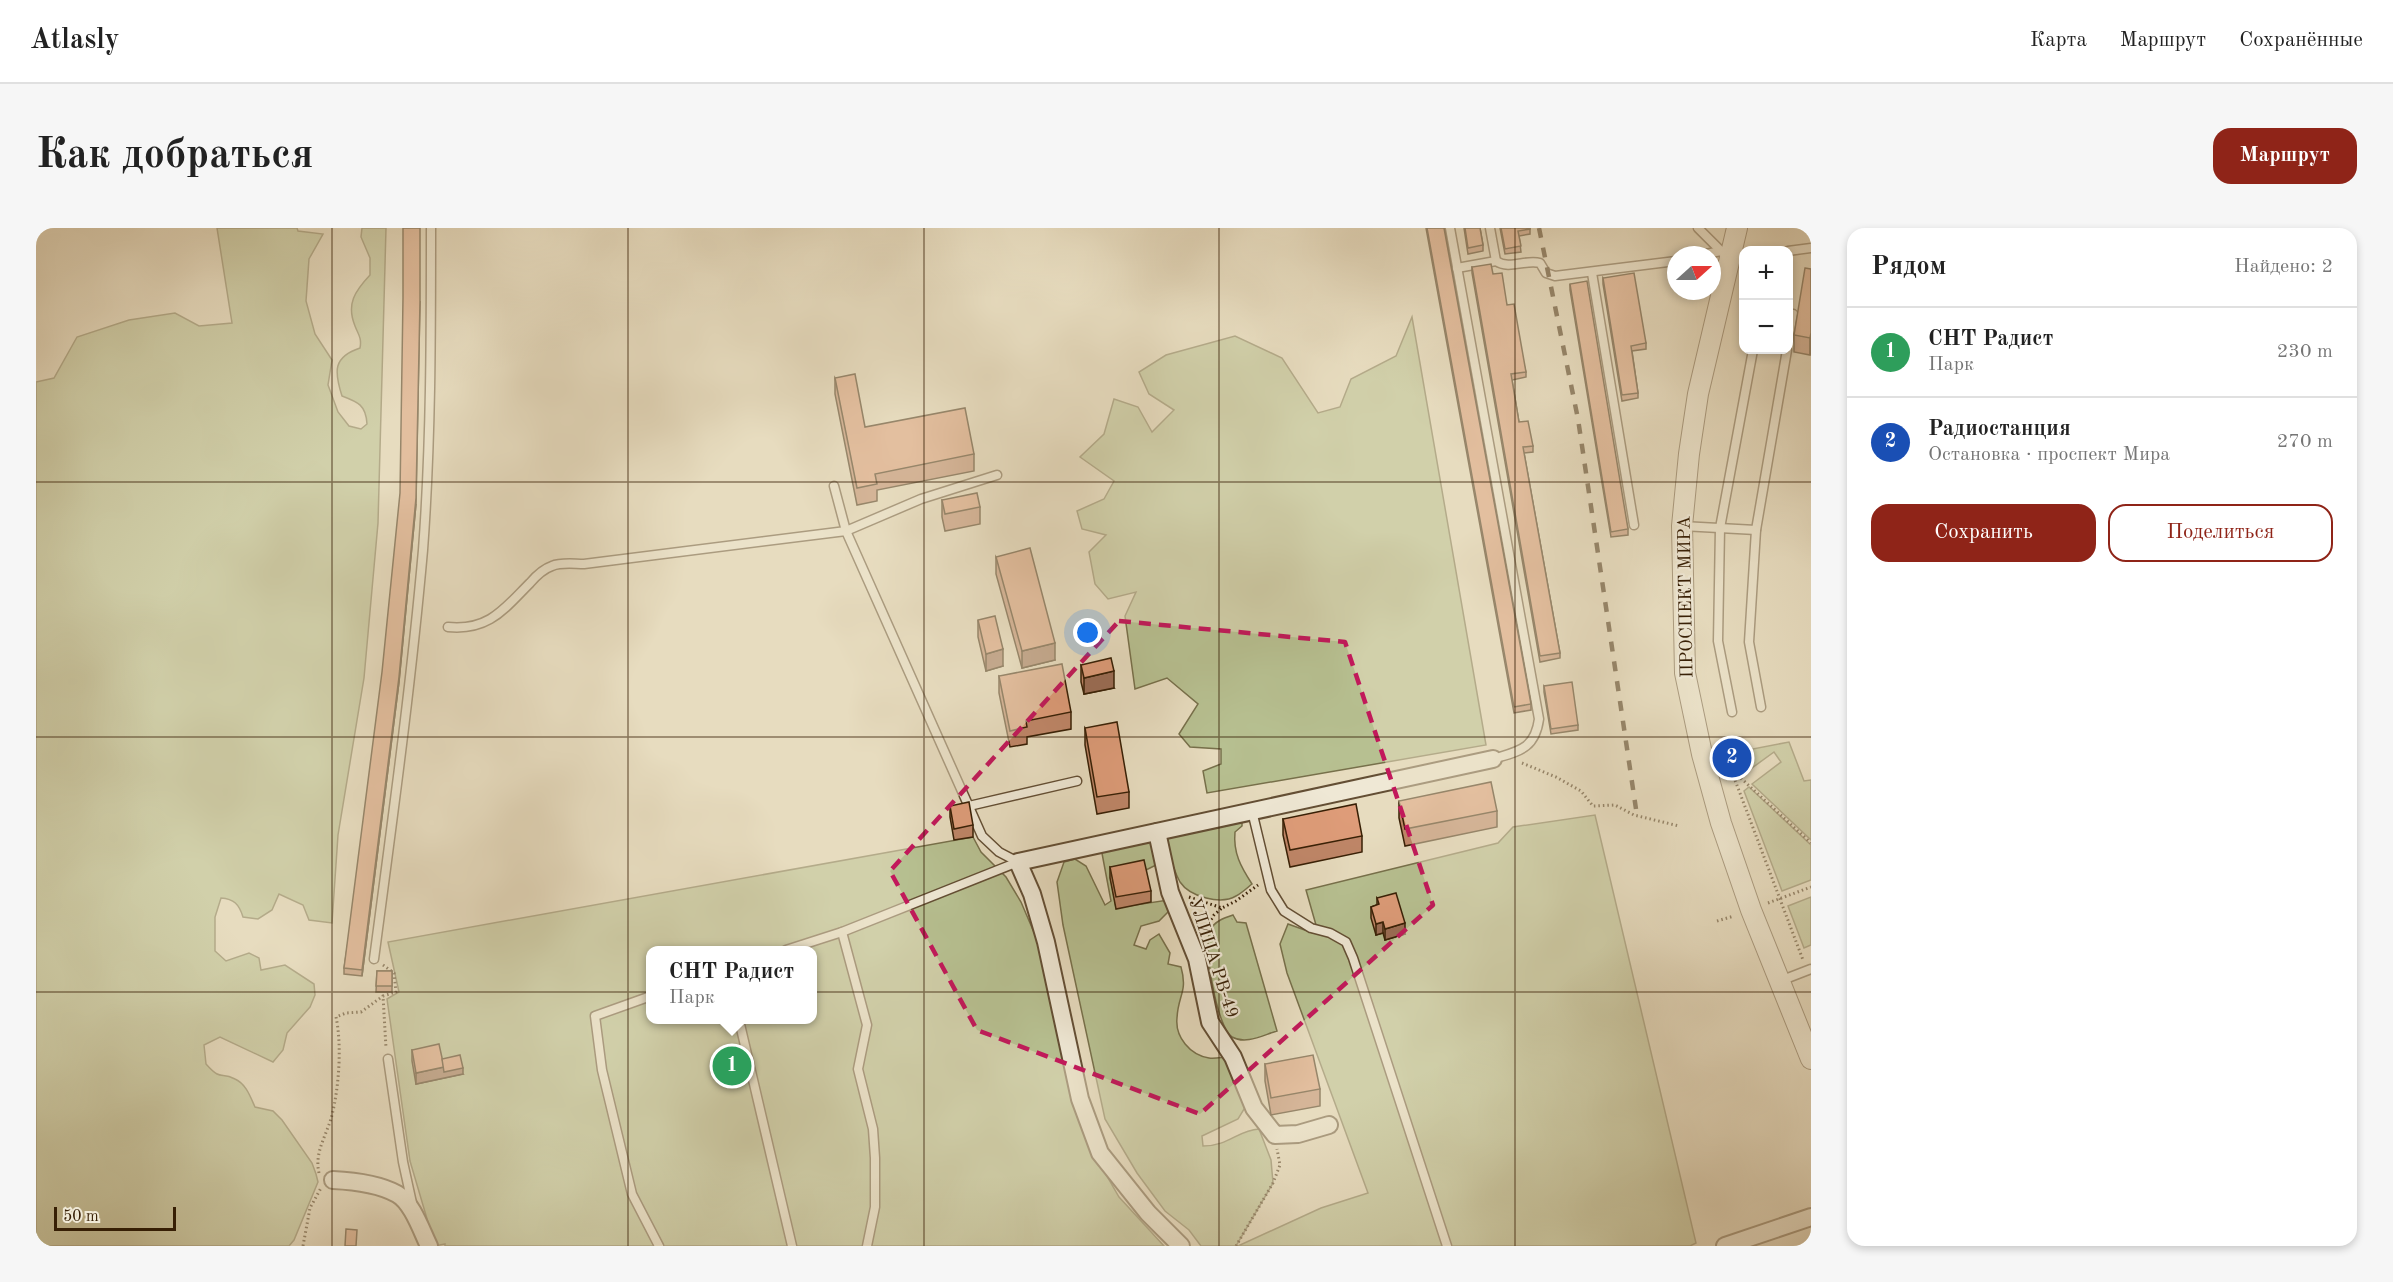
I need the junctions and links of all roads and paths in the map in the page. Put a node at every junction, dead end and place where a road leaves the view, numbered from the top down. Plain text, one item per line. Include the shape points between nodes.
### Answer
1 (431, 228) edge
2 (1450, 228) edge
3 (1490, 228) edge
4 (1698, 228) edge
5 (1737, 228) edge
6 (1811, 248) edge
7 (1793, 250) edge
8 (1731, 256) edge
9 (1496, 261) junction
10 (1667, 262) edge
11 (1457, 268) junction
12 (1592, 273) junction
13 (1752, 354) edge
14 (1786, 354) edge
15 (997, 475) dead end
16 (834, 486) dead end
17 (1634, 525) dead end
18 (1682, 526) junction
19 (1719, 528) junction
20 (1756, 530) junction
21 (846, 531) junction
22 (448, 627) dead end
23 (1761, 707) dead end
24 (1732, 712) dead end
25 (1724, 751) dead end
26 (1499, 757) junction
27 (1729, 767) junction
28 (1077, 781) dead end
29 (969, 807) junction
30 (1252, 811) junction
31 (1679, 826) dead end
32 (1157, 832) junction
33 (1811, 843) edge
34 (1018, 862) junction
35 (1268, 880) junction
36 (1811, 887) edge
37 (1186, 895) dead end
38 (1779, 899) junction
39 (1764, 904) dead end
40 (1222, 908) junction
41 (1734, 916) dead end
42 (1717, 921) dead end
43 (842, 932) junction
44 (801, 946) edge
45 (374, 959) joint
46 (1197, 959) junction
47 (1809, 970) edge
48 (1780, 981) junction
49 (383, 996) junction
50 (646, 998) edge
51 (741, 1024) edge
52 (1810, 1051) edge
53 (388, 1059) joint
54 (1329, 1125) dead end
55 (1275, 1135) junction
56 (333, 1180) junction
57 (414, 1214) junction
58 (1811, 1217) edge
59 (1754, 1241) edge
60 (303, 1246) edge
61 (429, 1246) edge
62 (659, 1246) edge
63 (792, 1246) edge
64 (867, 1246) edge
65 (1181, 1246) edge
66 (1236, 1246) edge
67 (1447, 1246) edge
68 (1725, 1246) edge

1 - 45 lane via 431,359 423,548
2 - 11 lane
3 - 9 lane
4 - 8 lane
5 - 8 street, ПРОСПЕКТ МИРА
6 - 7 lane
8 - 18 street, ПРОСПЕКТ МИРА via 1698,394
9 - 11 lane
9 - 12 lane via 1511,265 1533,261 1555,276
10 - 12 lane
11 - 26 lane via 1539,719 1537,734 1527,746
12 - 17 lane
13 - 19 lane
14 - 20 lane
15 - 21 lane via 921,499
16 - 21 lane
18 - 19 lane
18 - 48 street, ПРОСПЕКТ МИРА via 1684,673 1721,823
19 - 20 lane
19 - 24 lane via 1718,641
20 - 23 lane via 1749,642
21 - 22 lane via 554,565 540,572 496,616 479,626
21 - 29 lane
25 - 27 path
26 - 30 street
26 - 31 path via 1556,777 1581,791 1593,806 1615,805 1634,815
27 - 33 path
27 - 38 path
28 - 29 lane
29 - 34 lane via 982,836 999,852
30 - 32 street
30 - 35 lane
32 - 34 street
32 - 46 street, УЛИЦА РВ-49 via 1170,892
34 - 43 lane
34 - 65 street via 1046,942 1080,1099 1100,1153 1148,1213
35 - 40 path
35 - 67 lane via 1284,911 1311,928 1346,942
36 - 38 path
37 - 40 path
38 - 39 path
38 - 47 path
40 - 46 path via 1206,926
41 - 42 path
43 - 44 lane
43 - 64 lane via 867,1025 858,1069 873,1129 875,1158 875,1207
45 - 49 path via 394,973 396,992
46 - 55 street, УЛИЦА РВ-49 via 1210,1022 1233,1057 1254,1108
47 - 48 lane
48 - 52 street, ПРОСПЕКТ МИРА
49 - 53 path
49 - 56 path via 361,1012 336,1017 339,1045 332,1115 317,1164 320,1174
50 - 62 lane via 595,1016 602,1070 626,1175
51 - 63 lane
53 - 57 lane
54 - 55 street via 1298,1134
55 - 66 path via 1280,1165
56 - 57 street via 359,1182 399,1194
56 - 60 path via 319,1189 310,1208
57 - 61 street
58 - 59 street
59 - 68 street

